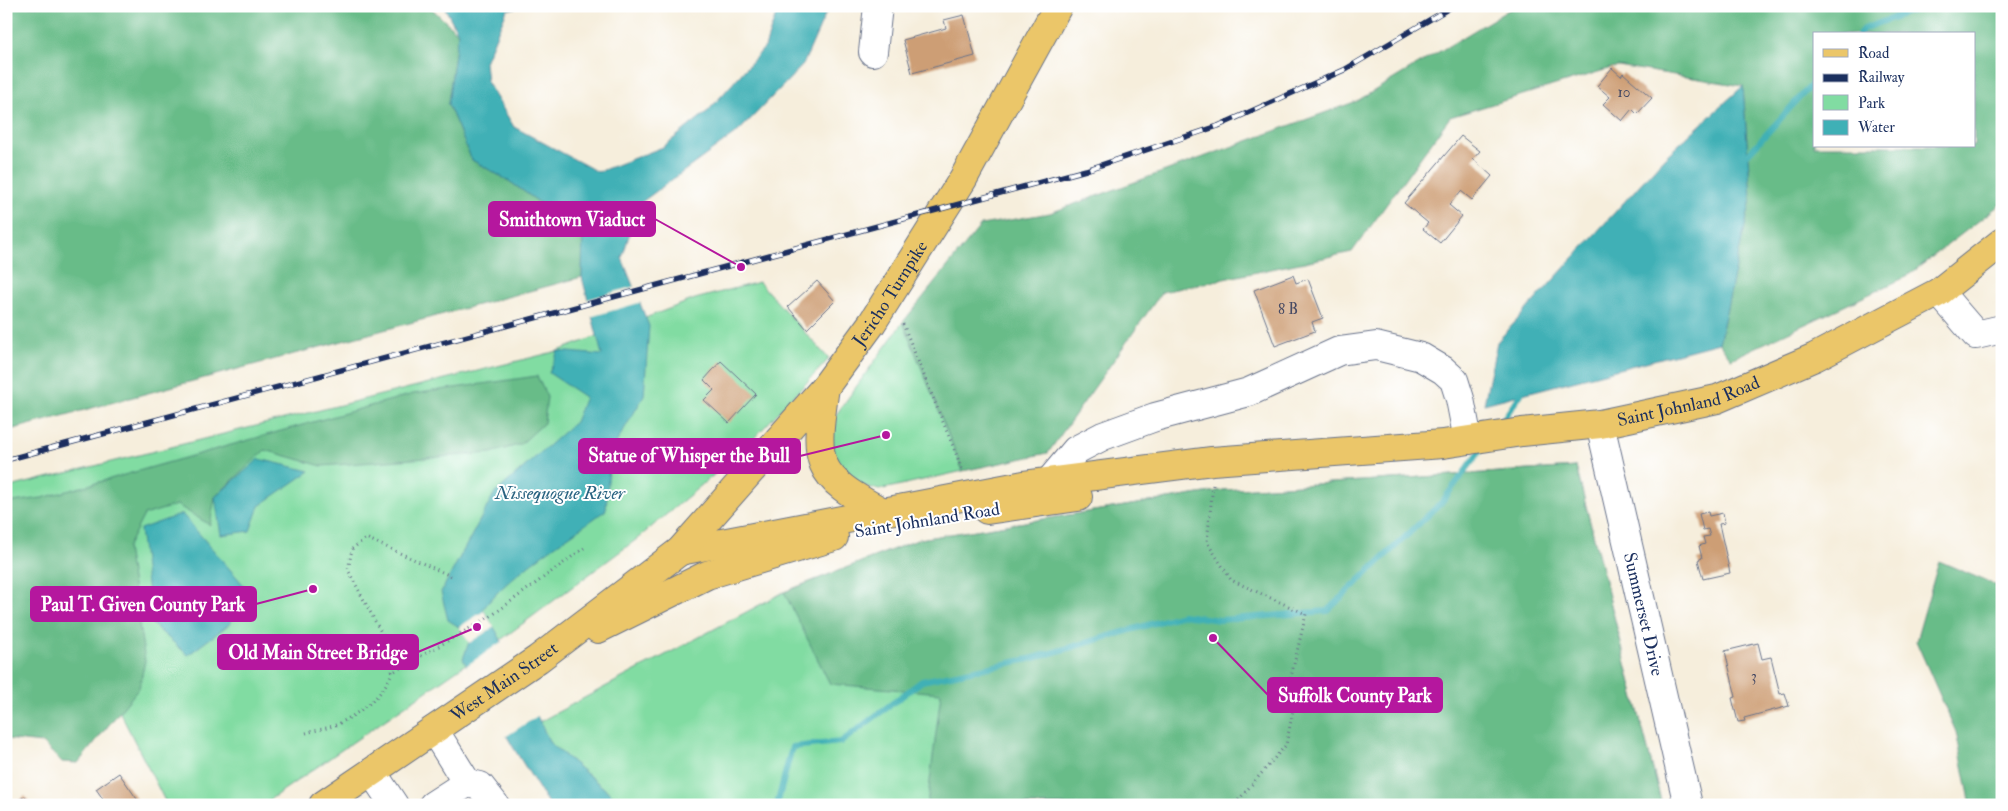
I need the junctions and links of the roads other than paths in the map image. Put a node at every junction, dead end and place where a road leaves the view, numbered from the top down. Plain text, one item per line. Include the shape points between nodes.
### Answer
1 (878, 6) edge
2 (1058, 6) edge
3 (873, 52) dead end
4 (2002, 242) edge
5 (1938, 292) junction
6 (2002, 329) edge
7 (825, 387) junction
8 (1600, 424) junction
9 (1455, 442) junction
10 (1338, 452) junction
11 (741, 481) junction
12 (1049, 482) junction
13 (883, 512) junction
14 (749, 538) junction
15 (680, 551) junction
16 (782, 553) junction
17 (538, 659) junction
18 (444, 723) junction
19 (372, 772) junction
20 (467, 783) junction
21 (323, 805) edge
22 (394, 805) edge
23 (433, 805) edge
24 (495, 805) edge
25 (1688, 805) edge

1 - 3 street
2 - 7 main road, Jericho Turnpike via 963,179 872,323
4 - 5 main road, Saint Johnland Road
5 - 6 street via 1976,335
5 - 8 main road, Saint Johnland Road via 1815,357 1717,399
7 - 11 main road, Jericho Turnpike
7 - 13 main road via 819,430 824,467 840,486
8 - 9 main road, Saint Johnland Road
8 - 25 street, Summerset Drive
9 - 10 main road, Saint Johnland Road
9 - 12 street via 1460,400 1454,380 1422,357 1376,346 1339,351 1248,392 1155,417 1103,436 1076,450
10 - 12 main road, Saint Johnland Road via 1212,461
10 - 16 main road, Saint Johnland Road via 1251,470 853,531
11 - 14 main road via 737,507 742,527
11 - 15 main road, Jericho Turnpike
12 - 13 main road, Saint Johnland Road
13 - 14 main road, Saint Johnland Road
14 - 15 main road, Saint Johnland Road
14 - 16 main road via 762,548
15 - 17 main road, West Main Street
16 - 17 main road, Saint Johnland Road via 708,575
17 - 18 main road, West Main Street
18 - 19 main road, West Main Street
18 - 20 street
19 - 21 main road, West Main Street
19 - 22 street
20 - 23 street
20 - 24 street via 480,786

